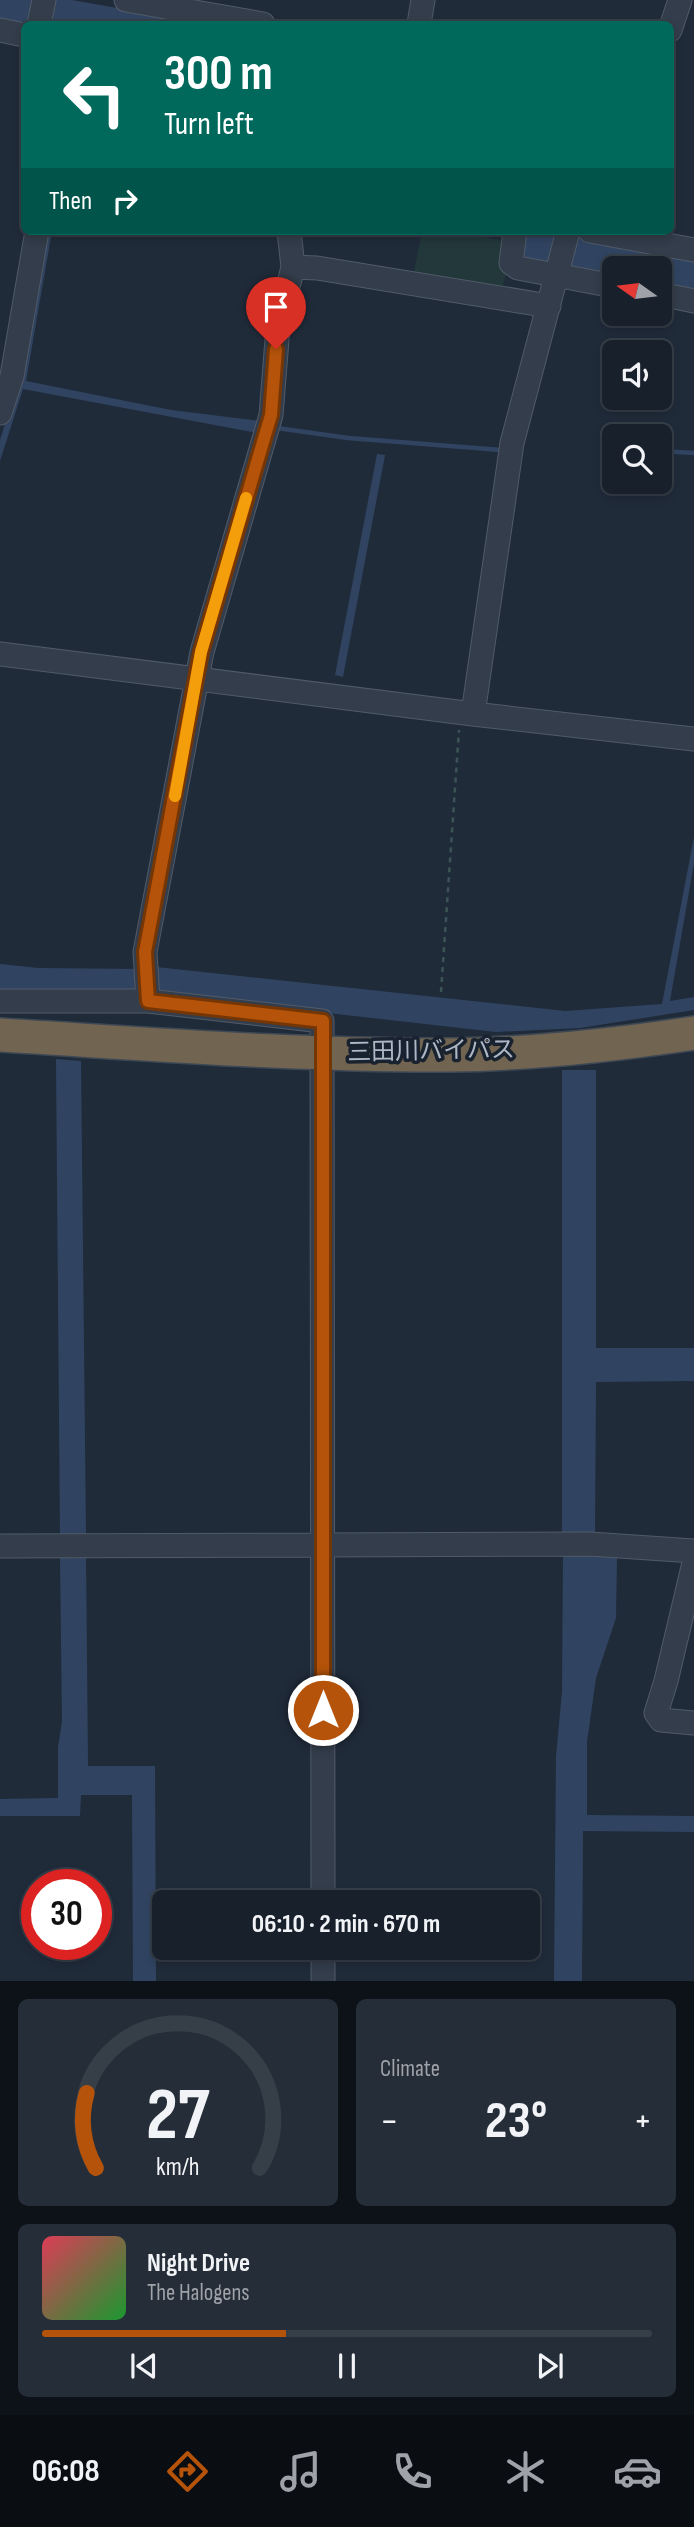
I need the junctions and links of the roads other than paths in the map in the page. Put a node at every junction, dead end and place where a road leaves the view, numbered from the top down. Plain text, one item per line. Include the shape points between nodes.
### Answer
1 (44, 0) edge
2 (126, 0) edge
3 (423, 0) edge
4 (680, 0) edge
5 (40, 21) edge
6 (246, 21) edge
7 (420, 21) edge
8 (673, 21) edge
9 (0, 30) edge
10 (21, 34) edge
11 (36, 235) edge
12 (289, 235) edge
13 (515, 235) edge
14 (567, 235) edge
15 (612, 235) edge
16 (694, 250) edge
17 (293, 267) junction
18 (559, 271) junction
19 (602, 283) edge
20 (672, 296) edge
21 (694, 300) edge
22 (549, 306) junction
23 (0, 413) edge
24 (0, 654) edge
25 (196, 680) junction
26 (467, 713) junction
27 (694, 739) edge
28 (0, 1001) edge
29 (148, 1001) junction
30 (694, 1033) edge
31 (0, 1035) edge
32 (321, 1052) junction
33 (323, 1544) junction
34 (0, 1546) edge
35 (694, 1551) edge
36 (694, 1563) edge
37 (694, 1723) edge
38 (323, 1890) edge
39 (323, 1960) edge
40 (323, 1981) edge

1 - 5 street
2 - 6 street
3 - 7 street
4 - 8 street
9 - 10 street
11 - 23 street via 12,376
12 - 17 street
13 - 18 street via 512,263 518,268
14 - 18 street
15 - 16 street
17 - 22 street
17 - 25 street via 278,327 271,415
18 - 19 street
18 - 22 street
20 - 21 street
22 - 26 street via 512,443
24 - 25 street
25 - 26 street
25 - 29 street via 145,952
26 - 27 street
28 - 29 street
29 - 32 street via 323,1021
30 - 32 highway, 三田川バイパス via 609,1046 452,1055
31 - 32 highway, 三田川バイパス
32 - 33 street
33 - 34 street
33 - 35 street via 590,1544
33 - 38 street
36 - 37 street via 656,1713 661,1720
39 - 40 street

